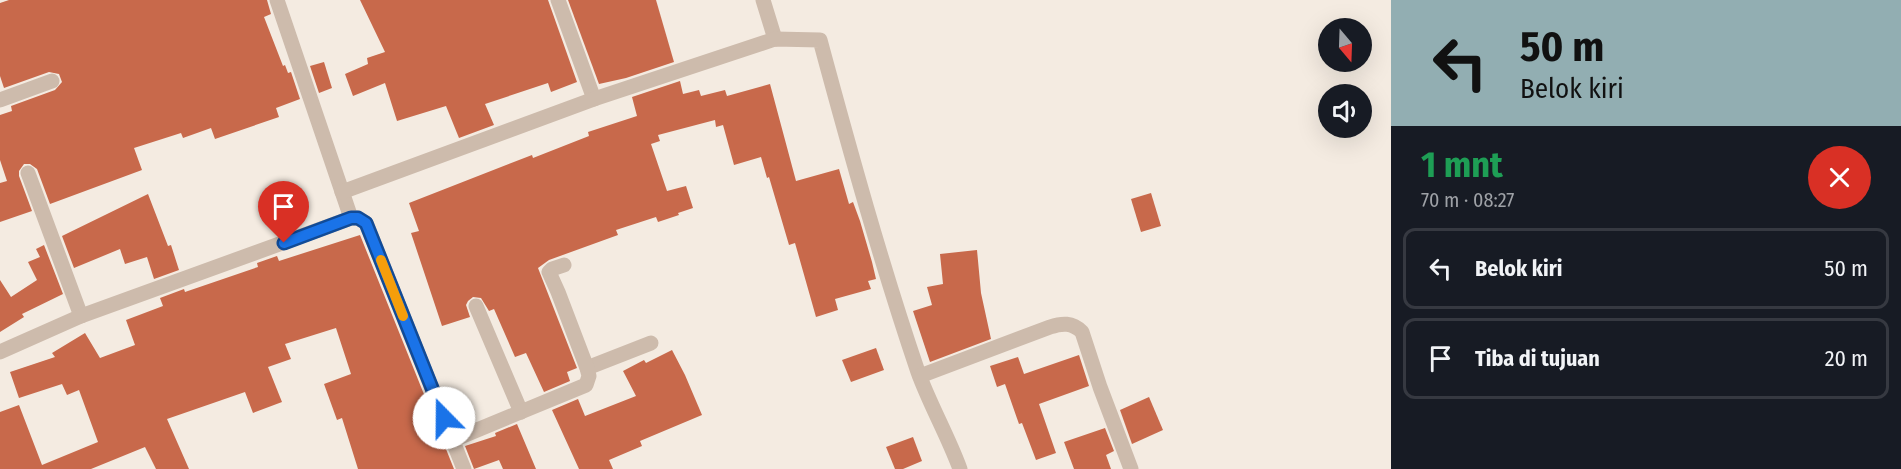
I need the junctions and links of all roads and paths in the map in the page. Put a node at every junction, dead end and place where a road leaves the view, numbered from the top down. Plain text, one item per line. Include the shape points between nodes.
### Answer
1 (277, 0) edge
2 (558, 0) edge
3 (763, 0) edge
4 (776, 39) junction
5 (52, 81) dead end
6 (0, 99) edge
7 (594, 99) junction
8 (28, 173) dead end
9 (342, 192) junction
10 (351, 218) junction
11 (564, 265) dead end
12 (476, 306) dead end
13 (81, 316) junction
14 (651, 343) dead end
15 (0, 352) edge
16 (587, 368) junction
17 (920, 376) junction
18 (521, 412) junction
19 (453, 440) junction
20 (464, 469) edge
21 (960, 469) edge
22 (1131, 469) edge

1 - 9 street
2 - 7 street
3 - 4 street
4 - 7 street
4 - 17 street via 820,40 856,175
5 - 6 street
7 - 9 street
8 - 13 street
9 - 10 street
10 - 13 street
10 - 19 street via 366,223
11 - 16 street via 549,273
12 - 18 street
13 - 15 street
14 - 16 street
16 - 18 street via 588,381 582,388
17 - 21 street
17 - 22 street via 1050,327 1063,323 1076,326 1082,332
18 - 19 street
19 - 20 street

